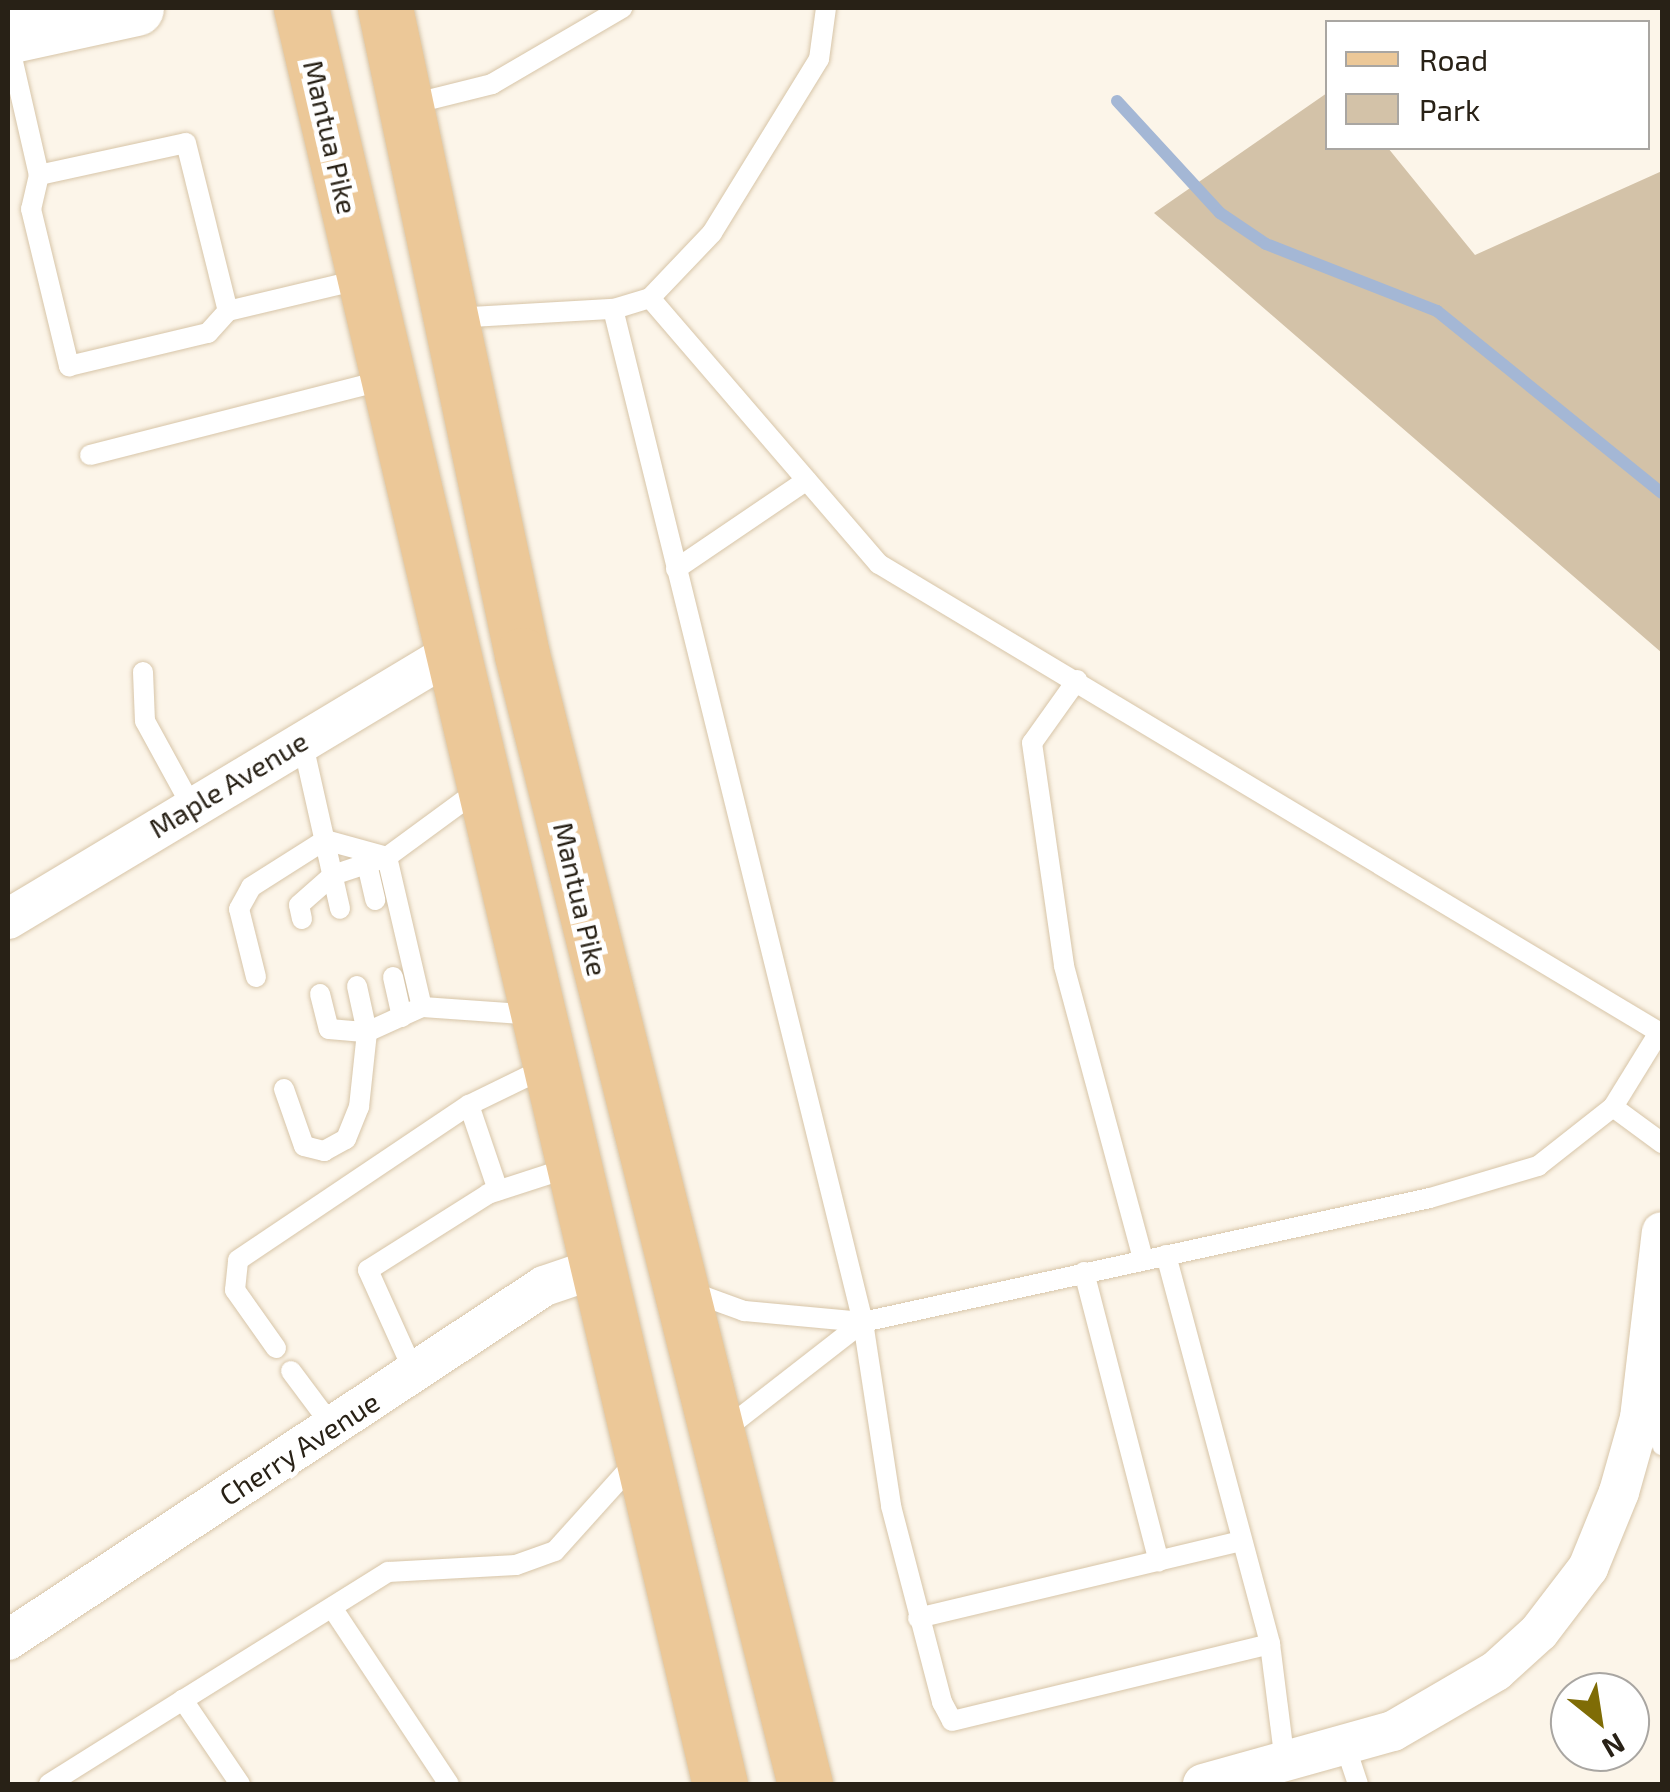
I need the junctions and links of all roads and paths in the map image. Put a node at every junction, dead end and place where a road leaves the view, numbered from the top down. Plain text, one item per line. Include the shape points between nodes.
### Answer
1 (136, 8) edge
2 (300, 8) edge
3 (386, 8) edge
4 (622, 8) edge
5 (826, 8) edge
6 (8, 37) edge
7 (406, 106) junction
8 (39, 176) junction
9 (364, 278) junction
10 (650, 298) junction
11 (612, 309) junction
12 (228, 311) junction
13 (451, 318) junction
14 (385, 380) junction
15 (90, 455) dead end
16 (807, 480) junction
17 (676, 569) junction
18 (451, 653) junction
19 (143, 672) dead end
20 (1077, 680) junction
21 (302, 740) junction
22 (482, 786) junction
23 (192, 807) junction
24 (325, 840) junction
25 (377, 861) junction
26 (332, 874) junction
27 (375, 900) dead end
28 (340, 908) dead end
29 (8, 919) edge
30 (302, 919) dead end
31 (256, 977) dead end
32 (393, 977) dead end
33 (357, 986) dead end
34 (320, 994) dead end
35 (422, 1007) junction
36 (402, 1017) junction
37 (368, 1032) junction
38 (1661, 1032) edge
39 (543, 1040) junction
40 (284, 1089) dead end
41 (469, 1105) junction
42 (1613, 1107) junction
43 (1662, 1143) edge
44 (573, 1166) junction
45 (498, 1190) junction
46 (1662, 1238) edge
47 (1166, 1255) junction
48 (1143, 1259) junction
49 (597, 1268) junction
50 (1084, 1272) junction
51 (673, 1284) junction
52 (863, 1322) junction
53 (276, 1348) dead end
54 (1646, 1361) junction
55 (292, 1371) dead end
56 (414, 1372) junction
57 (332, 1426) junction
58 (713, 1442) junction
59 (1662, 1445) edge
60 (641, 1454) junction
61 (1242, 1542) junction
62 (1159, 1561) junction
63 (333, 1608) junction
64 (918, 1618) junction
65 (8, 1640) edge
66 (1270, 1644) junction
67 (184, 1700) junction
68 (1345, 1745) junction
69 (1284, 1764) junction
70 (49, 1784) edge
71 (240, 1784) edge
72 (448, 1784) edge
73 (720, 1784) edge
74 (805, 1784) edge
75 (1203, 1784) edge
76 (1358, 1784) edge

1 - 6 main road
2 - 9 main road, Mantua Pike
3 - 7 main road, Mantua Pike
4 - 7 lane via 492,84
5 - 10 lane via 809,74 712,233
6 - 8 lane
7 - 13 main road, Mantua Pike
8 - 12 lane via 186,143
8 - 12 lane via 31,209 69,366 208,333
9 - 12 lane
9 - 14 main road, Mantua Pike
10 - 11 lane
10 - 16 lane
11 - 13 lane
11 - 17 lane
13 - 51 main road, Mantua Pike
14 - 15 lane
14 - 18 main road, Mantua Pike
16 - 17 lane
16 - 20 lane via 879,564
17 - 52 lane
18 - 21 street, Maple Avenue
18 - 22 main road, Mantua Pike
19 - 23 lane via 145,721
20 - 38 lane
20 - 48 lane via 1032,743 1064,966
21 - 23 street, Maple Avenue
21 - 24 lane
22 - 25 lane
22 - 39 main road, Mantua Pike
23 - 29 street, Maple Avenue
24 - 25 lane
24 - 26 lane
24 - 31 lane via 276,866 239,909
25 - 26 lane
25 - 27 lane
25 - 35 lane
26 - 28 lane
26 - 30 lane via 299,905
32 - 36 lane
33 - 37 lane
34 - 37 lane via 328,1029
35 - 36 lane
35 - 39 lane
36 - 37 lane
37 - 40 lane via 346,1139 324,1151 304,1146
38 - 42 lane
39 - 41 lane
39 - 44 main road, Mantua Pike
41 - 45 lane
41 - 53 lane via 238,1260 235,1290
42 - 43 lane
42 - 47 lane via 1538,1166
44 - 45 lane
44 - 49 main road, Mantua Pike
45 - 56 lane via 368,1270
46 - 54 street
47 - 48 lane
47 - 61 lane
48 - 50 lane
49 - 56 street, Cherry Avenue via 544,1286
49 - 60 main road, Mantua Pike
50 - 52 lane
50 - 62 lane
51 - 52 lane via 744,1311
51 - 58 main road, Mantua Pike
52 - 58 lane
52 - 64 lane
54 - 59 lane
54 - 68 street via 1618,1492 1588,1568 1539,1632 1496,1671 1393,1730
55 - 57 lane
56 - 57 street, Cherry Avenue
57 - 65 street, Cherry Avenue
58 - 74 main road, Mantua Pike
60 - 63 lane via 556,1551 516,1564 388,1572
60 - 73 main road, Mantua Pike
61 - 62 lane
61 - 66 lane
62 - 64 lane
63 - 67 lane
63 - 72 lane
64 - 66 lane via 952,1720
66 - 69 lane
67 - 70 lane
67 - 71 lane
68 - 69 street
68 - 76 lane
69 - 75 street

